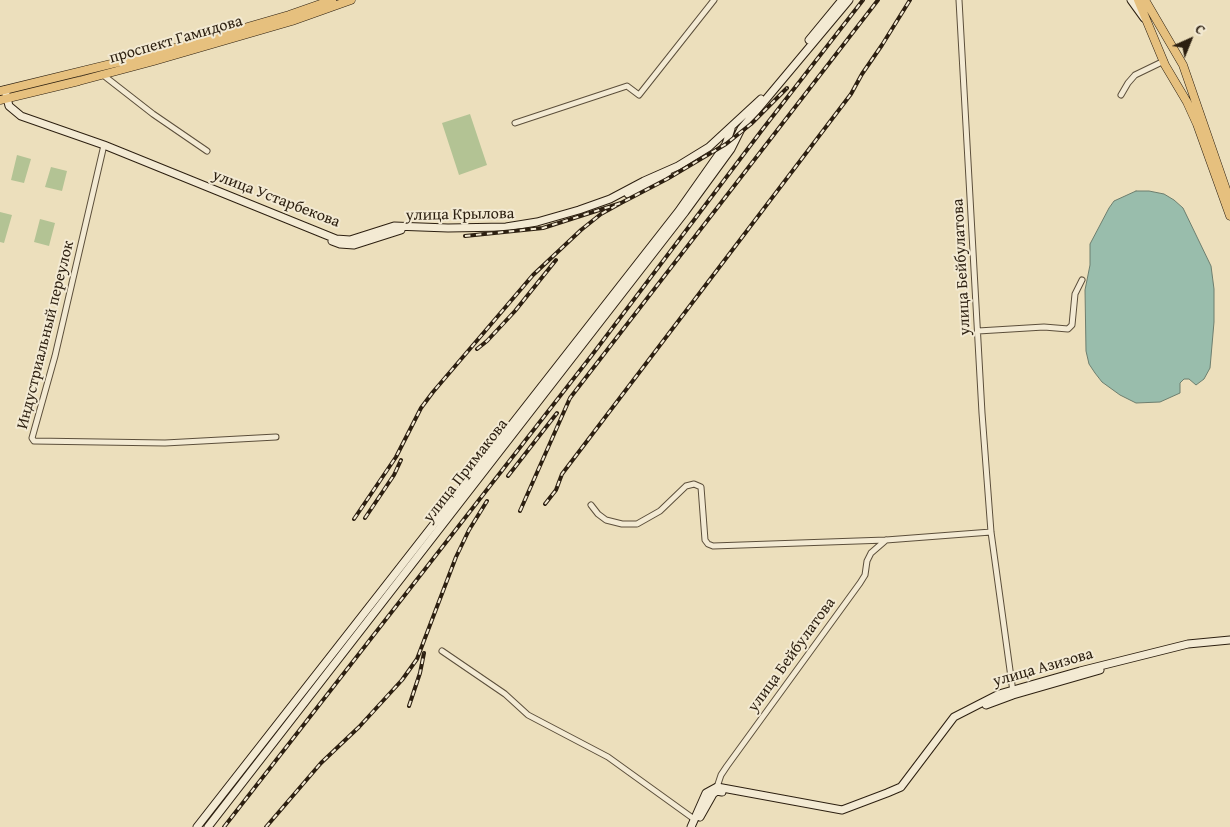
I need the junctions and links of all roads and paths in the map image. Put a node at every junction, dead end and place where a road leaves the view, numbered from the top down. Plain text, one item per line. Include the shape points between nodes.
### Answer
1 (332, 0) edge
2 (351, 0) edge
3 (714, 0) edge
4 (842, 0) edge
5 (849, 0) edge
6 (959, 0) edge
7 (1132, 0) edge
8 (1138, 0) edge
9 (1145, 0) edge
10 (1150, 0) edge
11 (1148, 21) junction
12 (1183, 62) junction
13 (1164, 63) junction
14 (103, 75) junction
15 (4, 94) edge
16 (1122, 95) dead end
17 (515, 123) dead end
18 (732, 127) junction
19 (739, 133) junction
20 (725, 143) junction
21 (104, 146) junction
22 (207, 151) dead end
23 (1230, 200) edge
24 (1230, 216) edge
25 (1082, 280) dead end
26 (978, 331) junction
27 (276, 437) dead end
28 (591, 505) dead end
29 (991, 532) junction
30 (886, 540) junction
31 (1230, 640) edge
32 (1230, 645) edge
33 (442, 651) dead end
34 (1012, 692) junction
35 (717, 786) junction
36 (694, 819) junction
37 (197, 827) edge
38 (208, 827) edge
39 (691, 827) edge
40 (695, 827) edge

1 - 15 main road, проспект Гамидова via 168,50
2 - 14 main road, проспект Гамидова via 292,21
3 - 17 street via 639,95 627,86
4 - 18 main road, улица Устарбекова via 762,97
5 - 19 main road
6 - 26 street, улица Бейбулатова
7 - 11 main road
8 - 11 main road
9 - 12 main road
10 - 12 main road
11 - 13 main road
12 - 13 main road via 1181,70 1176,73
12 - 23 main road
13 - 16 street via 1135,75
13 - 24 main road via 1190,109
14 - 15 main road, проспект Гамидова
14 - 22 street
15 - 21 main road, улица Крылова via 8,107 20,117
18 - 19 main road
18 - 20 main road
18 - 21 main road, улица Устарбекова via 709,147 678,166 610,199 553,218 506,227 394,226 350,240 336,239
19 - 20 main road, улица Крылова
19 - 38 main road, улица Примакова via 685,212
20 - 21 main road, улица Крылова via 647,186 557,220 506,230 399,230 354,245 340,244
20 - 37 main road, улица Примакова via 678,212
21 - 27 street, Индустриальный переулок via 55,356 32,438 34,441 164,443
25 - 26 street via 1075,294 1072,324 1068,329 1044,327
26 - 29 street, улица Бейбулатова
28 - 30 street via 606,520 637,524 660,511 686,486 694,484 701,487 705,540 713,546
29 - 30 street
29 - 34 street, улица Бейбулатова
30 - 35 street, улица Бейбулатова via 871,553 865,575 727,766
31 - 34 main road, улица Азизова via 1188,644
32 - 34 main road, улица Азизова via 1168,652
33 - 36 street via 505,694 528,715 608,757
34 - 35 main road, улица Азизова via 999,694 954,717 900,787 842,810
34 - 40 main road, улица Азизова via 954,723 904,788 887,798 841,813 717,791
35 - 36 main road via 706,793
36 - 39 main road

